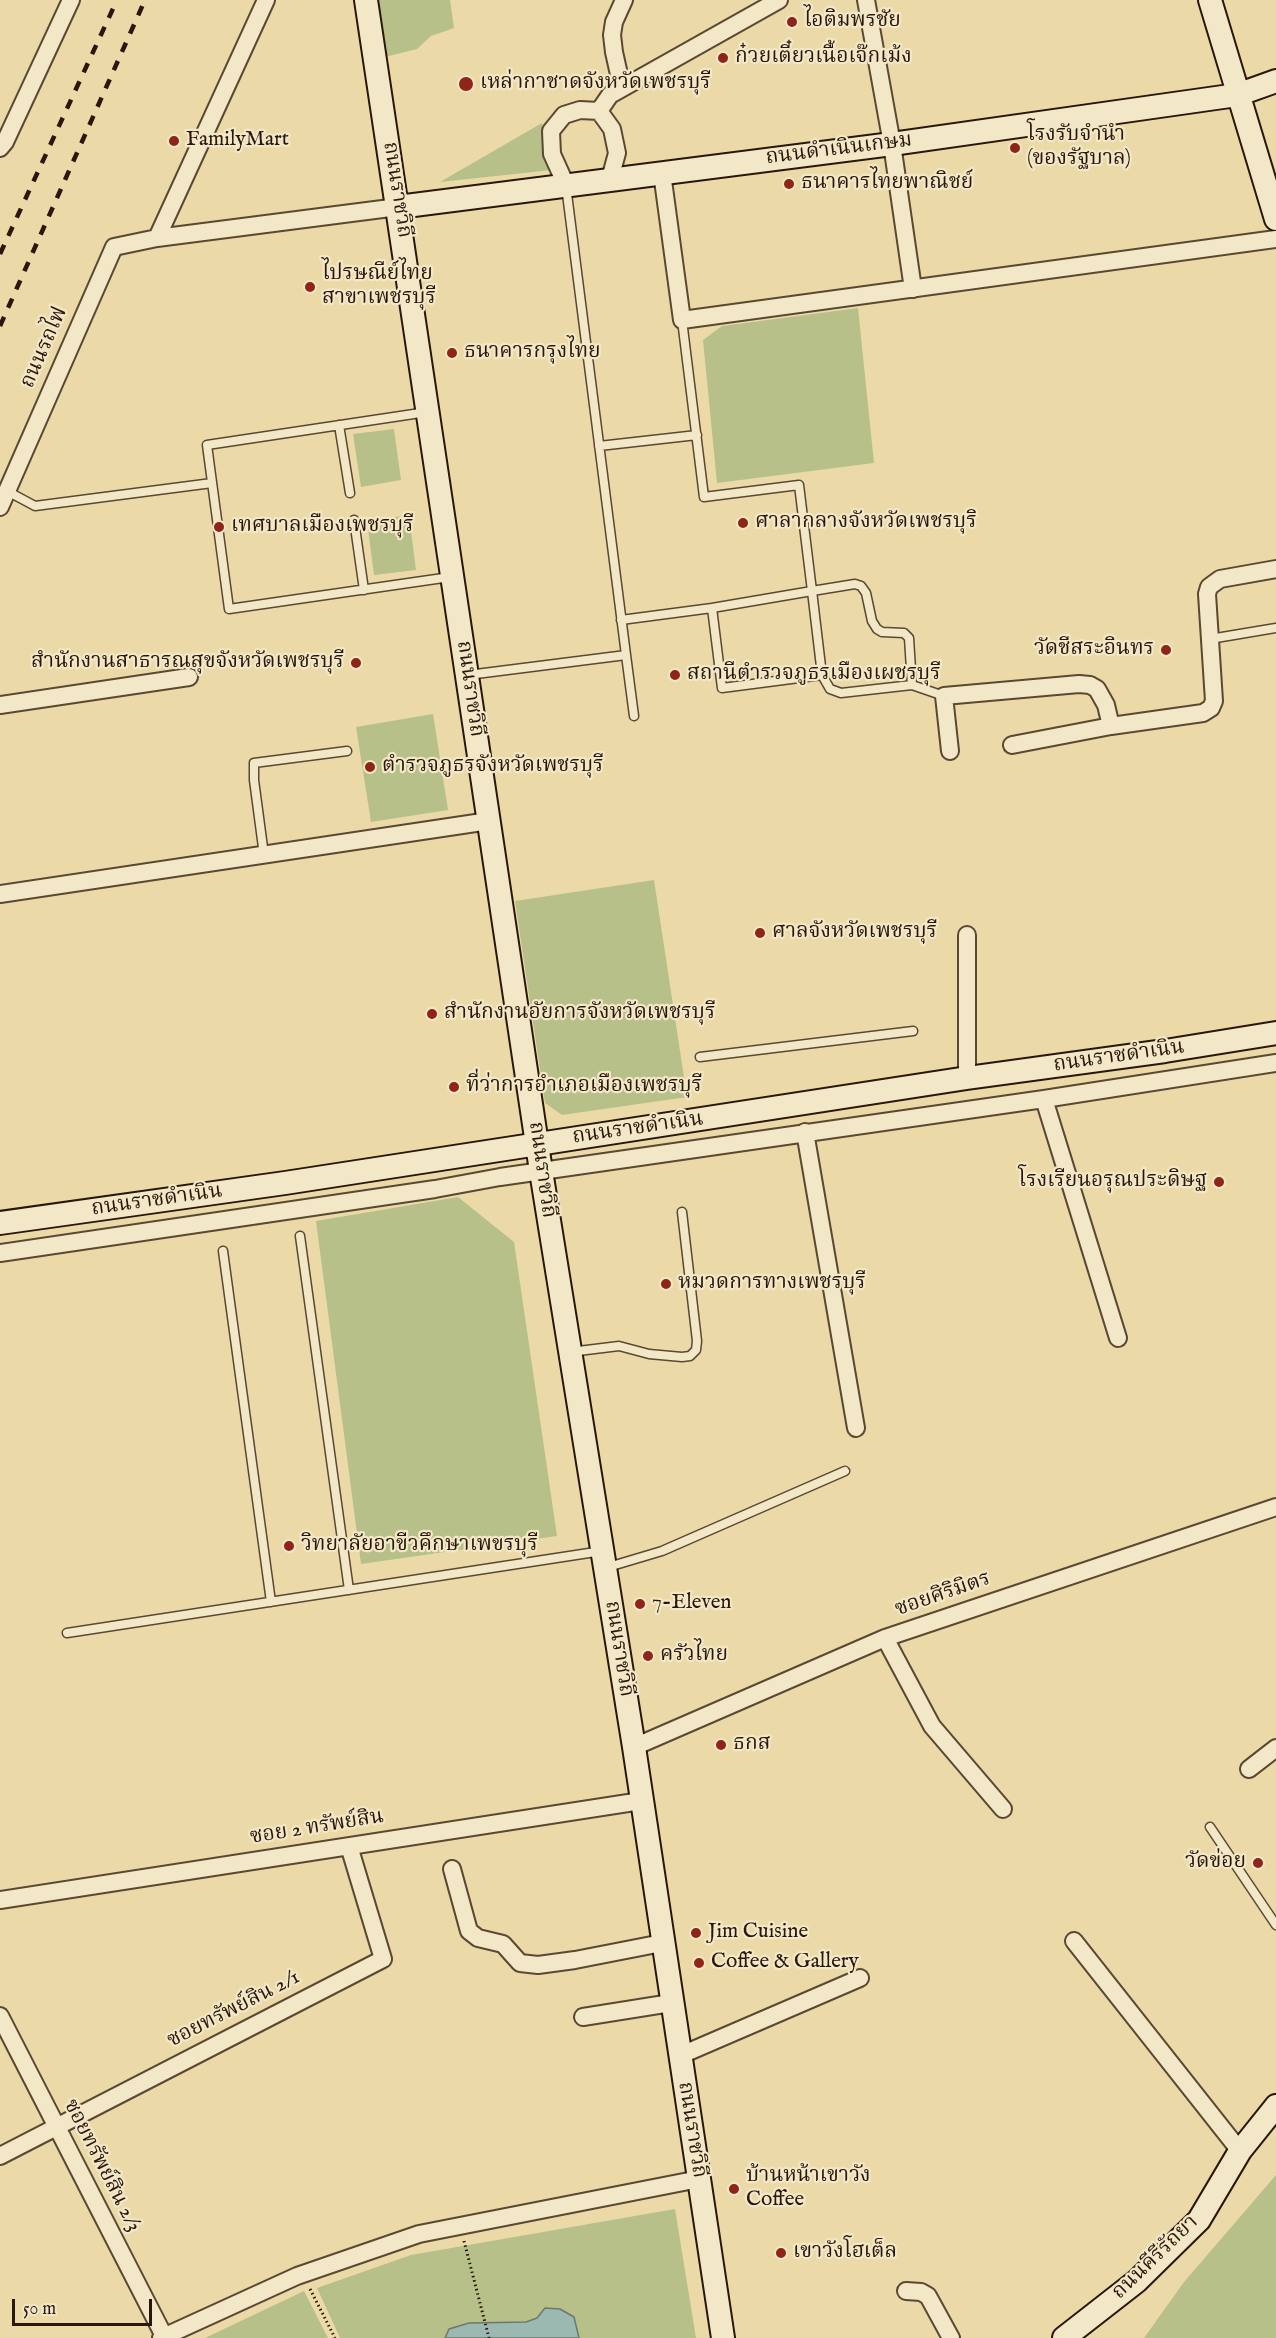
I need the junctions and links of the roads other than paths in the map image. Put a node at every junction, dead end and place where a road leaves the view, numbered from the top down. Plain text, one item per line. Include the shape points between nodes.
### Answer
1 (71, 0) edge
2 (266, 0) edge
3 (366, 0) edge
4 (624, 0) edge
5 (779, 0) edge
6 (866, 0) edge
7 (1210, 0) edge
8 (1276, 81) edge
9 (622, 88) junction
10 (1237, 95) junction
11 (599, 111) junction
12 (892, 144) junction
13 (0, 148) edge
14 (662, 173) junction
15 (610, 179) junction
16 (566, 185) junction
17 (399, 207) junction
18 (1276, 219) edge
19 (157, 238) junction
20 (1276, 239) edge
21 (913, 289) junction
22 (682, 320) junction
23 (429, 412) junction
24 (339, 425) junction
25 (696, 435) junction
26 (599, 446) junction
27 (212, 483) junction
28 (7, 491) junction
29 (350, 494) dead end
30 (0, 507) edge
31 (354, 520) dead end
32 (1276, 569) edge
33 (453, 577) junction
34 (364, 590) junction
35 (813, 591) junction
36 (712, 608) junction
37 (621, 620) junction
38 (1276, 628) edge
39 (1210, 639) junction
40 (626, 655) junction
41 (467, 675) junction
42 (822, 675) junction
43 (189, 676) dead end
44 (912, 685) junction
45 (944, 696) junction
46 (0, 705) edge
47 (634, 716) dead end
48 (1111, 726) junction
49 (1012, 745) dead end
50 (347, 751) dead end
51 (950, 752) dead end
52 (489, 821) junction
53 (264, 855) junction
54 (0, 894) edge
55 (967, 935) dead end
56 (913, 1031) dead end
57 (1276, 1033) edge
58 (1165, 1051) junction
59 (700, 1057) dead end
60 (1276, 1063) edge
61 (967, 1078) junction
62 (1167, 1079) junction
63 (1044, 1099) junction
64 (781, 1106) junction
65 (805, 1132) junction
66 (784, 1135) junction
67 (538, 1144) junction
68 (541, 1171) junction
69 (285, 1183) junction
70 (289, 1209) junction
71 (682, 1212) dead end
72 (0, 1223) edge
73 (300, 1236) dead end
74 (223, 1251) dead end
75 (0, 1253) edge
76 (1118, 1338) dead end
77 (570, 1352) junction
78 (856, 1428) dead end
79 (845, 1471) dead end
80 (1276, 1507) edge
81 (603, 1560) junction
82 (349, 1590) junction
83 (271, 1602) junction
84 (67, 1633) dead end
85 (885, 1638) junction
86 (634, 1747) junction
87 (1276, 1748) edge
88 (1249, 1769) dead end
89 (641, 1801) junction
90 (1003, 1809) dead end
91 (1210, 1827) dead end
92 (349, 1846) junction
93 (452, 1869) dead end
94 (0, 1900) edge
95 (1276, 1925) edge
96 (1074, 1941) dead end
97 (662, 1943) junction
98 (860, 1978) dead end
99 (671, 2003) junction
100 (0, 2016) edge
101 (583, 2017) dead end
102 (679, 2055) junction
103 (1276, 2106) edge
104 (55, 2126) junction
105 (1240, 2151) junction
106 (0, 2156) edge
107 (699, 2179) junction
108 (906, 2291) dead end
109 (162, 2337) edge
110 (723, 2338) edge
111 (951, 2338) edge
112 (1064, 2338) edge

1 - 13 street
2 - 19 street
3 - 17 main road, ถนนราชวิถี
4 - 9 street via 612,35
5 - 9 street
6 - 12 street
7 - 10 main road
8 - 10 main road, ถนนดำเนินเกษม
9 - 11 street via 610,95
10 - 12 main road, ถนนดำเนินเกษม
10 - 18 main road
11 - 15 street via 612,129 617,153
11 - 16 street via 580,110 564,115 551,131 552,153
12 - 14 main road, ถนนดำเนินเกษม
12 - 21 street
14 - 15 main road, ถนนดำเนินเกษม
14 - 22 street
15 - 16 main road, ถนนดำเนินเกษม
16 - 17 main road, ถนนดำเนินเกษม
16 - 26 lane
17 - 19 street, ถนนรถไฟ
17 - 23 main road, ถนนราชวิถี
19 - 28 street, ถนนรถไฟ via 114,247
20 - 21 street
21 - 22 street
22 - 25 lane
23 - 24 lane
23 - 33 main road, ถนนราชวิถี
24 - 27 lane via 207,445
24 - 29 lane
25 - 26 lane
25 - 35 lane via 704,497 799,485
26 - 37 lane
27 - 28 lane via 35,506
27 - 34 lane via 229,609
28 - 30 street, ถนนรถไฟ
31 - 34 lane
32 - 39 street via 1220,579 1209,587
33 - 34 lane
33 - 41 main road, ถนนราชวิถี
35 - 36 lane
35 - 42 lane
35 - 44 lane via 861,586 877,629 904,633 909,638
36 - 37 lane
36 - 42 lane via 722,688
37 - 40 lane
38 - 39 lane
39 - 48 street via 1214,692 1211,708 1203,713
40 - 41 lane
40 - 47 lane
41 - 52 main road, ถนนราชวิถี
42 - 44 lane via 830,689 841,693
43 - 46 street
44 - 45 lane
45 - 48 street via 1090,685 1101,696
45 - 51 street
48 - 49 street
50 - 53 lane via 254,764
52 - 53 street
52 - 67 main road, ถนนราชวิถี
53 - 54 street
55 - 61 street
56 - 59 lane
57 - 58 main road, ถนนราชดำเนิน
58 - 61 main road, ถนนราชดำเนิน
58 - 62 street
60 - 62 street
61 - 64 main road, ถนนราชดำเนิน
62 - 63 street
63 - 65 street
63 - 76 street
64 - 66 street
64 - 67 main road, ถนนราชดำเนิน
65 - 66 street
65 - 78 street
66 - 68 street
67 - 68 main road, ถนนราชวิถี
67 - 69 main road, ถนนราชดำเนิน
68 - 70 street
68 - 77 main road, ถนนราชวิถี
69 - 70 street
69 - 72 main road, ถนนราชดำเนิน
70 - 75 street
71 - 77 lane via 696,1350 682,1357 619,1346
73 - 82 lane
74 - 83 lane
77 - 81 main road, ถนนราชวิถี
79 - 81 lane via 662,1551
80 - 85 street, ซอยศิริมิตร
81 - 82 lane
81 - 86 main road, ถนนราชวิถี
82 - 83 lane
83 - 84 lane
85 - 86 street, ซอยศิริมิตร
85 - 90 street via 932,1726
86 - 89 main road, ถนนราชวิถี
87 - 88 street
89 - 92 street, ซอย 2 ทรัพย์สิน
89 - 97 main road, ถนนราชวิถี
91 - 95 lane
92 - 94 street, ซอย 2 ทรัพย์สิน
92 - 104 street, ซอยทรัพย์สิน 2/1 via 383,1959
93 - 97 street via 469,1931 478,1938 503,1944 520,1963 575,1960
96 - 105 street
97 - 99 main road, ถนนราชวิถี
98 - 102 street
99 - 101 street
99 - 102 main road, ถนนราชวิถี
100 - 104 street, ซอยทรัพย์สิน 2/3
102 - 107 main road, ถนนราชวิถี
103 - 105 main road, ถนนคีรีรัถยา
104 - 106 street, ซอยทรัพย์สิน 2/1
104 - 109 street, ซอยทรัพย์สิน 2/3
105 - 112 main road, ถนนคีรีรัถยา via 1199,2220 1137,2281
107 - 109 street via 419,2234 303,2275
107 - 110 main road, ถนนราชวิถี
108 - 111 street via 928,2296

